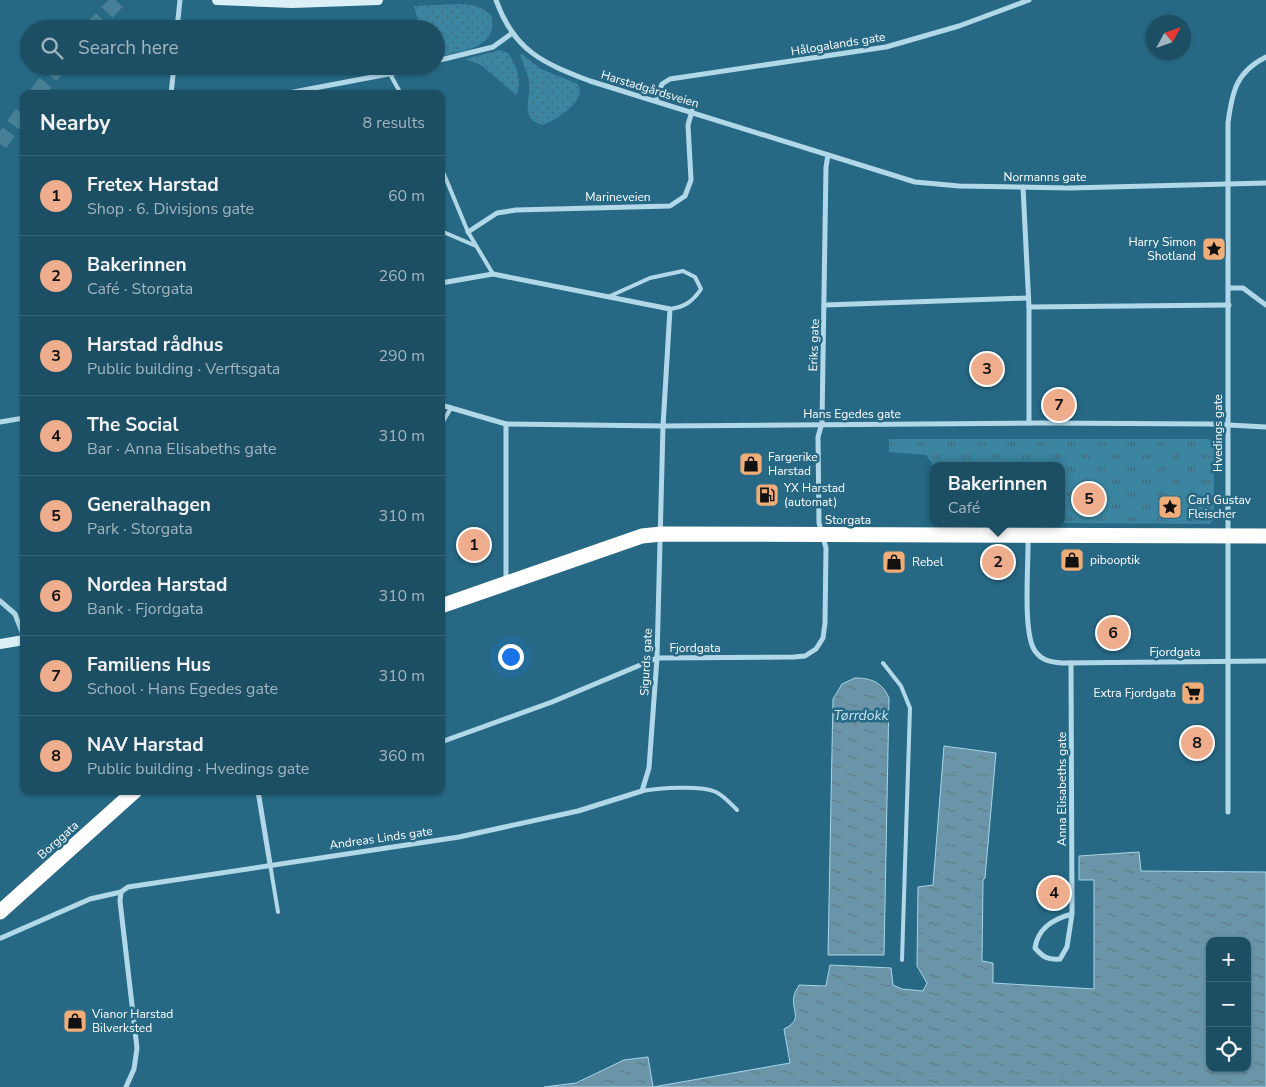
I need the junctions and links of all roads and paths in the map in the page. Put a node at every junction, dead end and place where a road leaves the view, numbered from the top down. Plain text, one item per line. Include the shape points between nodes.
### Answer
1 (180, 0) edge
2 (217, 0) edge
3 (252, 0) edge
4 (378, 0) edge
5 (496, 0) edge
6 (1029, 0) edge
7 (178, 20) edge
8 (512, 34) junction
9 (1266, 57) edge
10 (445, 59) edge
11 (173, 75) edge
12 (385, 75) edge
13 (391, 75) edge
14 (171, 90) edge
15 (305, 90) edge
16 (399, 90) edge
17 (656, 100) junction
18 (692, 112) junction
19 (828, 155) junction
20 (445, 177) edge
21 (1227, 183) junction
22 (1266, 183) edge
23 (1023, 187) junction
24 (468, 232) junction
25 (445, 233) edge
26 (477, 247) junction
27 (493, 274) junction
28 (445, 282) edge
29 (1229, 288) junction
30 (608, 297) junction
31 (1028, 298) junction
32 (825, 305) junction
33 (1229, 305) junction
34 (1266, 305) edge
35 (1029, 307) junction
36 (670, 309) junction
37 (445, 406) edge
38 (451, 408) junction
39 (445, 418) edge
40 (20, 419) edge
41 (0, 422) edge
42 (822, 423) junction
43 (1029, 423) junction
44 (506, 424) junction
45 (664, 426) junction
46 (1229, 427) junction
47 (1266, 427) edge
48 (662, 534) junction
49 (822, 535) junction
50 (1028, 536) junction
51 (1227, 536) junction
52 (1266, 536) edge
53 (506, 583) junction
54 (0, 601) edge
55 (445, 605) edge
56 (20, 627) edge
57 (20, 639) edge
58 (0, 644) edge
59 (657, 658) junction
60 (1266, 661) edge
61 (1227, 662) junction
62 (883, 663) dead end
63 (1071, 663) junction
64 (445, 741) edge
65 (642, 791) junction
66 (131, 795) edge
67 (259, 795) edge
68 (737, 810) dead end
69 (1228, 812) dead end
70 (270, 864) junction
71 (120, 892) junction
72 (0, 912) edge
73 (278, 912) dead end
74 (1072, 914) junction
75 (1, 938) edge
76 (902, 960) dead end
77 (126, 1087) edge

1 - 7 street
2 - 3 street
3 - 4 street via 292,3
5 - 8 street, Harstadgårdsveien
6 - 17 street, Hålogalands gate via 959,26 886,47 670,79 662,84
8 - 10 street via 493,47
8 - 17 street, Harstadgårdsveien via 528,50 555,68
9 - 21 street, Hvedings gate via 1241,75 1232,96
11 - 14 street
12 - 15 street
13 - 16 lane
17 - 18 street, Harstadgårdsveien
18 - 19 street, Harstadgårdsveien
18 - 24 street, Marineveien via 688,125 691,180 685,196 670,206 516,210 497,213
19 - 23 street, Normanns gate via 914,182
19 - 32 street, Eriks gate
20 - 24 lane
21 - 22 street, Normanns gate
21 - 23 street, Normanns gate
21 - 29 street, Hvedings gate
23 - 31 street
24 - 26 lane
25 - 26 lane
26 - 27 lane
27 - 28 street
27 - 30 street
29 - 33 street, Hvedings gate
29 - 34 street via 1243,288
30 - 36 street
30 - 36 lane via 650,278 683,270 695,277 701,289 682,307
31 - 32 street
31 - 35 street
32 - 42 street, Eriks gate
33 - 35 street
33 - 46 street, Hvedings gate
35 - 43 street
36 - 45 street, Sigurds gate
37 - 38 street, Hans Egedes gate
38 - 39 lane
38 - 44 street, Hans Egedes gate
40 - 41 street
42 - 43 street, Hans Egedes gate
42 - 45 street, Hans Egedes gate
42 - 49 street, Eriks gate via 818,437 819,523
43 - 46 street, Hans Egedes gate via 1210,424
44 - 45 street, Hans Egedes gate
44 - 53 street
45 - 48 street, Sigurds gate
46 - 47 street, Hans Egedes gate
46 - 51 street, Hvedings gate
48 - 49 highway, Storgata
48 - 53 highway, Storgata via 642,536
48 - 59 street, Sigurds gate
49 - 50 highway, Storgata
49 - 59 street, Fjordgata via 826,548 825,622 823,638 816,649 805,656 794,657
50 - 51 highway, Storgata
50 - 63 street, Fjordgata via 1028,629 1031,645 1046,661
51 - 52 highway, Storgata
51 - 61 street, Hvedings gate
53 - 55 highway, Storgata
54 - 56 street via 15,614
57 - 58 street
59 - 64 street, Fjordgata
59 - 65 street, Sigurds gate via 649,768
60 - 61 street, Fjordgata
61 - 63 street, Fjordgata
61 - 69 street, Hvedings gate
62 - 76 lane via 901,686 910,708
63 - 74 street, Anna Elisabeths gate
65 - 68 lane via 661,787 711,790
65 - 70 street, Andreas Linds gate via 524,824
66 - 72 highway, Borggata
67 - 70 street
70 - 71 street, Andreas Linds gate via 137,884
70 - 73 lane
71 - 75 street, Andreas Linds gate via 90,899
71 - 77 street via 137,1048 134,1069
74 - 74 street, Anna Elisabeths gate via 1067,947 1060,959 1042,957 1035,948 1036,939 1045,926 1059,917

